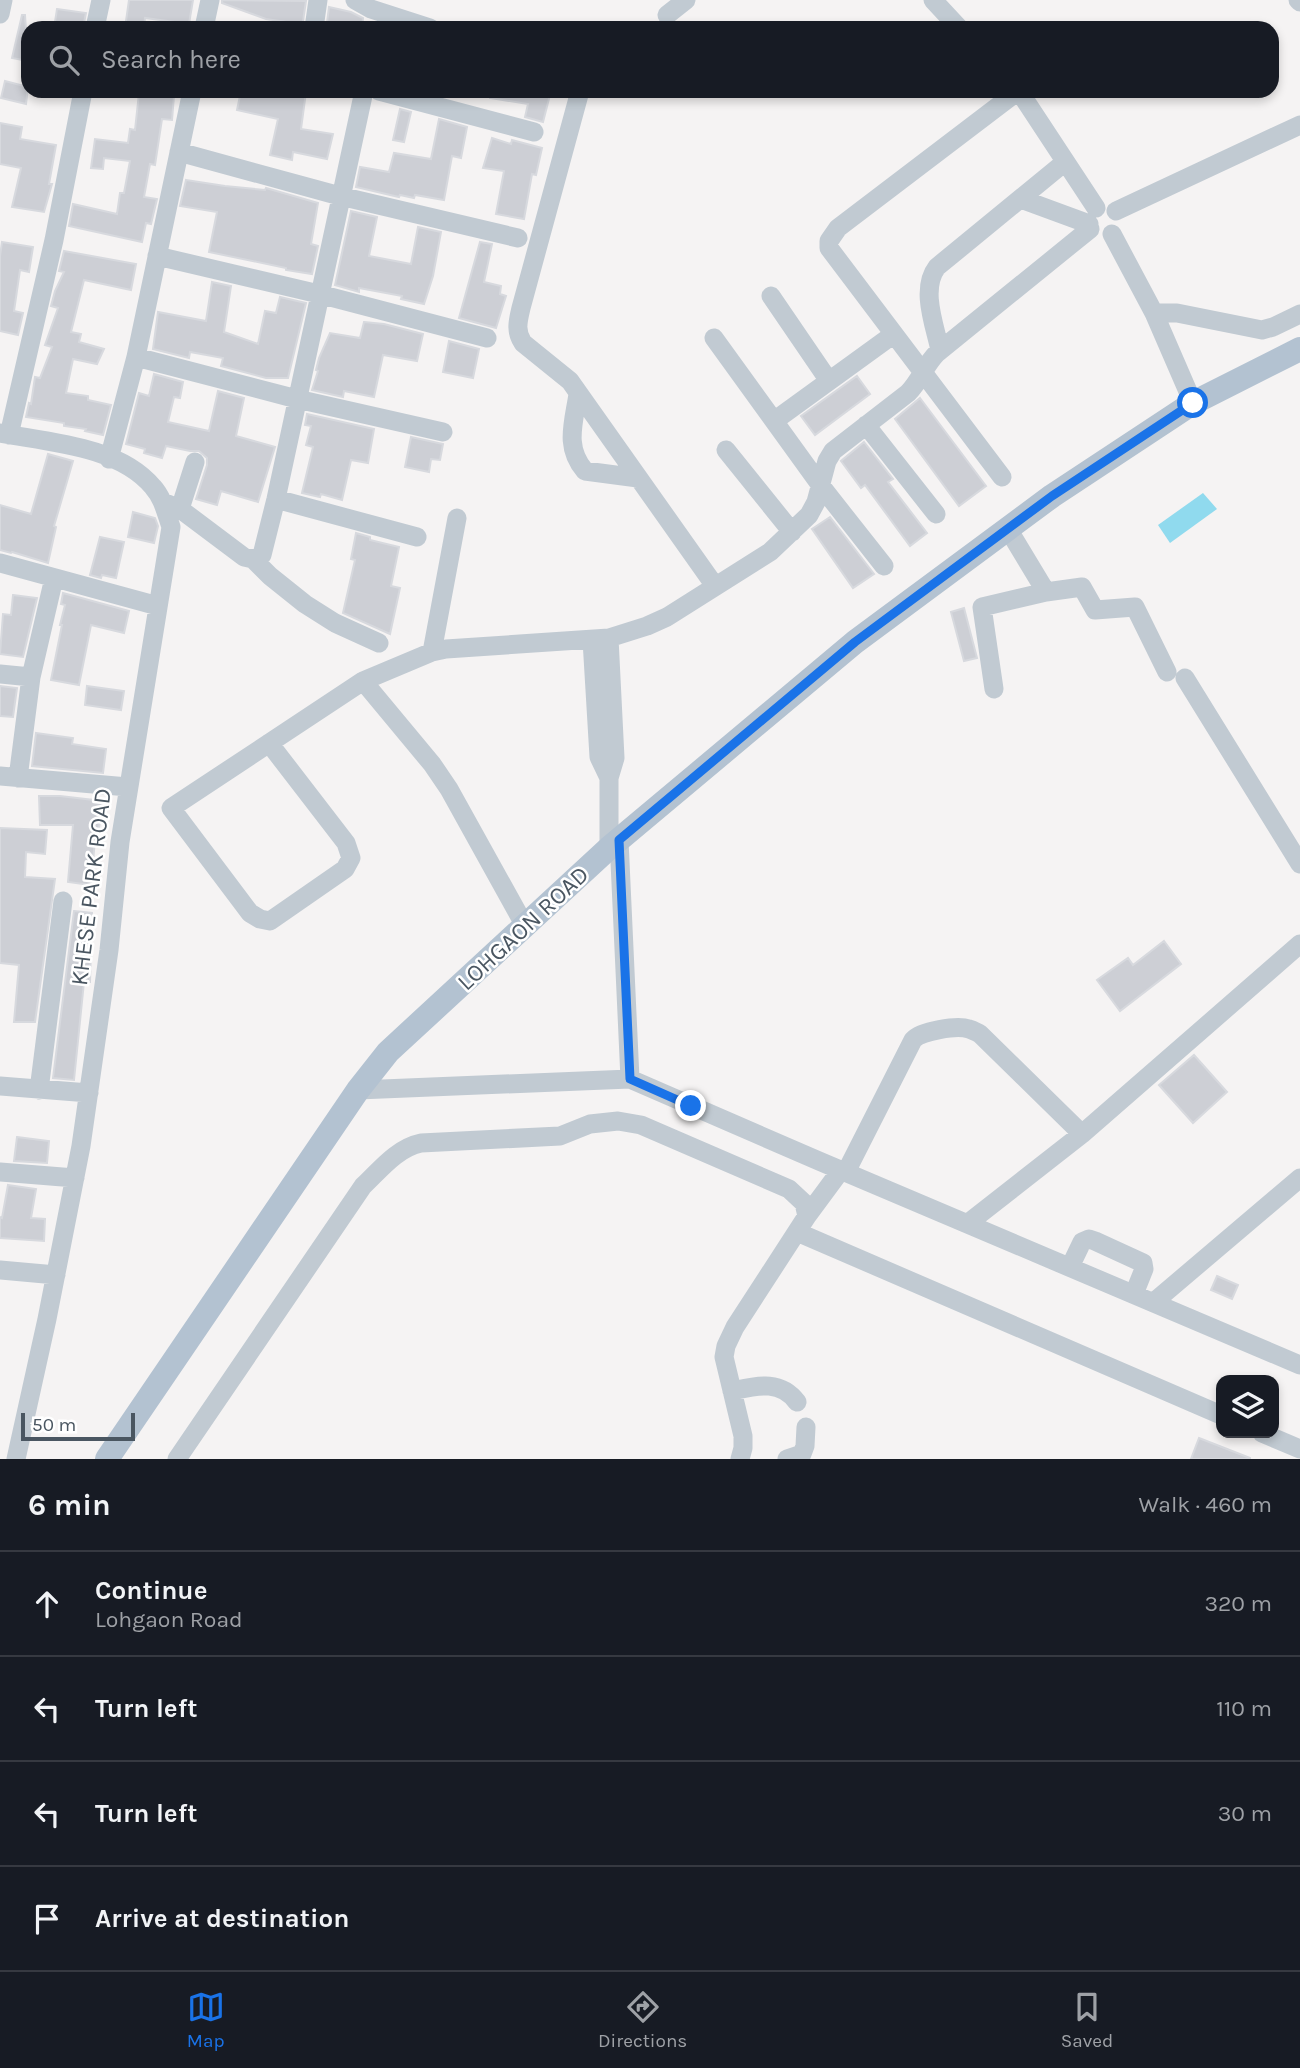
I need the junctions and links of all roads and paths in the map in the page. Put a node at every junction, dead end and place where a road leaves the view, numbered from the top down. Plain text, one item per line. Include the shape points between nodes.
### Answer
1 (3, 0) edge
2 (101, 0) edge
3 (210, 0) edge
4 (318, 0) edge
5 (355, 0) edge
6 (686, 0) edge
7 (933, 0) edge
8 (0, 14) edge
9 (667, 15) dead end
10 (96, 21) edge
11 (206, 21) edge
12 (315, 21) edge
13 (408, 21) edge
14 (952, 21) edge
15 (82, 98) edge
16 (191, 98) edge
17 (362, 98) edge
18 (405, 98) edge
19 (578, 98) edge
20 (1009, 98) edge
21 (1023, 98) edge
22 (1300, 125) edge
23 (534, 132) dead end
24 (179, 152) junction
25 (1065, 162) junction
26 (340, 196) junction
27 (1021, 198) junction
28 (1116, 211) junction
29 (1091, 220) junction
30 (1112, 234) junction
31 (518, 238) dead end
32 (157, 256) junction
33 (319, 294) junction
34 (771, 296) dead end
35 (1154, 313) junction
36 (1300, 314) edge
37 (894, 334) junction
38 (487, 338) dead end
39 (713, 338) dead end
40 (1300, 349) edge
41 (940, 350) junction
42 (136, 357) junction
43 (923, 373) junction
44 (830, 381) junction
45 (579, 394) junction
46 (297, 399) junction
47 (1193, 403) junction
48 (774, 421) junction
49 (866, 425) junction
50 (443, 432) dead end
51 (4, 434) edge
52 (726, 450) dead end
53 (109, 458) junction
54 (195, 462) dead end
55 (1002, 477) dead end
56 (638, 478) junction
57 (821, 486) junction
58 (276, 499) junction
59 (171, 505) junction
60 (936, 514) dead end
61 (457, 518) dead end
62 (1008, 528) junction
63 (792, 532) junction
64 (417, 537) dead end
65 (253, 559) junction
66 (0, 563) edge
67 (884, 566) dead end
68 (54, 578) junction
69 (715, 586) junction
70 (1046, 592) junction
71 (158, 606) junction
72 (600, 639) junction
73 (379, 643) dead end
74 (432, 652) junction
75 (0, 674) edge
76 (31, 677) junction
77 (363, 681) junction
78 (994, 689) dead end
79 (269, 743) junction
80 (9, 777) edge
81 (128, 787) junction
82 (614, 844) junction
83 (1300, 864) edge
84 (63, 901) dead end
85 (525, 926) junction
86 (1300, 944) edge
87 (630, 1079) junction
88 (0, 1086) edge
89 (39, 1090) junction
90 (358, 1090) junction
91 (89, 1093) junction
92 (1082, 1134) junction
93 (843, 1171) junction
94 (0, 1172) edge
95 (75, 1178) junction
96 (1300, 1178) edge
97 (802, 1224) junction
98 (967, 1224) junction
99 (1070, 1267) junction
100 (0, 1270) edge
101 (56, 1275) junction
102 (1134, 1294) junction
103 (1153, 1302) junction
104 (1300, 1365) edge
105 (732, 1391) junction
106 (797, 1402) dead end
107 (1216, 1413) edge
108 (806, 1427) dead end
109 (1274, 1438) edge
110 (1300, 1449) edge
111 (16, 1459) edge
112 (107, 1459) edge
113 (177, 1459) edge
114 (740, 1459) edge
115 (787, 1459) edge

1 - 8 street
2 - 10 street
3 - 11 street
4 - 12 street
5 - 13 street
6 - 9 street
7 - 14 street
15 - 51 street via 54,240
16 - 24 street
17 - 26 street
18 - 23 street
19 - 45 street via 517,326 523,343 570,381
20 - 37 street via 832,234 829,248
21 - 25 street
22 - 28 street
24 - 26 street
24 - 32 street
25 - 27 street
25 - 29 street
26 - 31 street
26 - 33 street
27 - 29 street
27 - 41 street via 937,267 929,279
28 - 29 street via 1106,206
28 - 30 street via 1119,223
29 - 30 street via 1099,235
29 - 41 street
30 - 35 street
32 - 33 street
32 - 42 street
33 - 38 street
33 - 46 street
34 - 44 street
35 - 36 street via 1177,313 1262,330
35 - 47 street
37 - 43 street
37 - 44 street
39 - 48 street
40 - 47 main road, LOHGAON ROAD
41 - 43 street
42 - 46 street
42 - 53 street
43 - 49 street via 908,393
43 - 55 street
44 - 48 street
45 - 56 street
45 - 56 street via 572,434 575,460 585,471
46 - 50 street
46 - 58 street
47 - 62 main road, LOHGAON ROAD
48 - 57 street
49 - 57 street via 833,451
49 - 60 street
51 - 53 street, KHESE PARK ROAD via 86,449
52 - 63 street
53 - 59 street, KHESE PARK ROAD via 140,474
54 - 59 street
56 - 69 street
57 - 63 street via 809,515
57 - 67 street
58 - 64 street
58 - 65 street via 262,555
59 - 65 street
59 - 71 street, KHESE PARK ROAD
61 - 74 street
62 - 70 street
62 - 82 main road, LOHGAON ROAD via 855,642
63 - 69 street via 770,552
65 - 73 street via 305,604
66 - 68 street
68 - 71 street
68 - 76 street
69 - 72 street via 667,617
70 - 78 street via 982,607
70 - 83 street via 1082,587 1095,610 1135,607
71 - 81 street, KHESE PARK ROAD
72 - 74 street
72 - 82 street via 599,757 608,778
74 - 77 street
75 - 76 street
76 - 80 street
77 - 79 street
77 - 85 street via 449,789
79 - 79 street via 171,808 250,913 270,921 345,869 351,858 346,843
80 - 81 street
81 - 91 street, KHESE PARK ROAD
82 - 85 main road, LOHGAON ROAD
82 - 87 street
84 - 89 street
85 - 90 main road, LOHGAON ROAD via 388,1052
86 - 92 street
87 - 90 street
87 - 93 street
88 - 89 street
89 - 91 street
90 - 112 main road, LOHGAON ROAD
91 - 95 street, KHESE PARK ROAD
92 - 93 street via 980,1034 969,1028 925,1032 912,1040
92 - 98 street
93 - 97 street
93 - 98 street
94 - 95 street
95 - 101 street, KHESE PARK ROAD
96 - 103 street
97 - 105 street via 730,1334 724,1357
97 - 107 street
97 - 113 street via 804,1203 789,1189 627,1122 590,1124 560,1136 410,1146 363,1186
98 - 99 street
99 - 102 street
99 - 102 street via 1082,1242 1095,1241 1143,1264
100 - 101 street
101 - 111 street, KHESE PARK ROAD
102 - 103 street
103 - 104 street
105 - 106 street via 770,1385 791,1394
105 - 114 street via 743,1436
108 - 115 street via 802,1454
109 - 110 street

